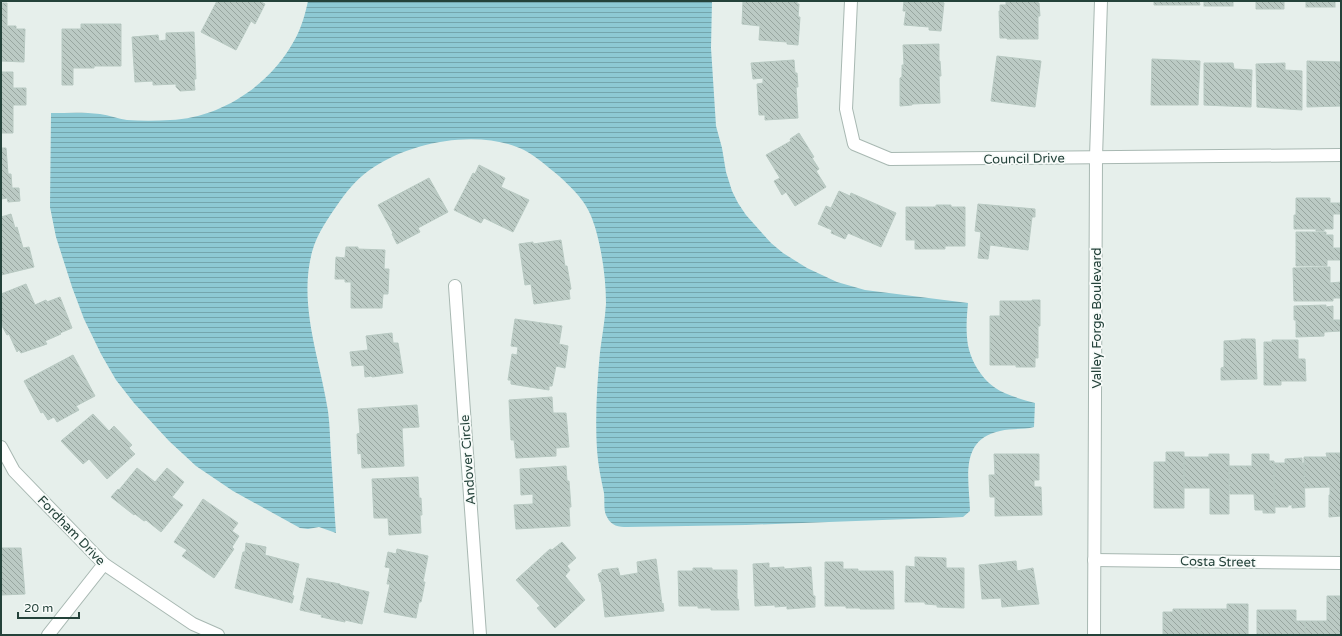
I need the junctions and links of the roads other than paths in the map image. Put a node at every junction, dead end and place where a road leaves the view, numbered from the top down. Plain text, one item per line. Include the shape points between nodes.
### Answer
1 (851, 1) edge
2 (1101, 1) edge
3 (1341, 155) edge
4 (1096, 157) junction
5 (455, 286) dead end
6 (1, 447) edge
7 (1094, 560) junction
8 (1341, 562) edge
9 (104, 564) junction
10 (48, 635) edge
11 (218, 635) edge
12 (480, 635) edge
13 (1094, 635) edge

1 - 4 street, Council Drive via 846,109 854,144 890,159
2 - 4 street, Valley Forge Boulevard
3 - 4 street, Council Drive
4 - 7 street, Valley Forge Boulevard
5 - 12 street, Andover Circle
6 - 9 street, Fordham Drive via 14,471
7 - 8 street, Costa Street
7 - 13 street, Valley Forge Boulevard
9 - 10 street
9 - 11 street, Fordham Drive via 193,624

